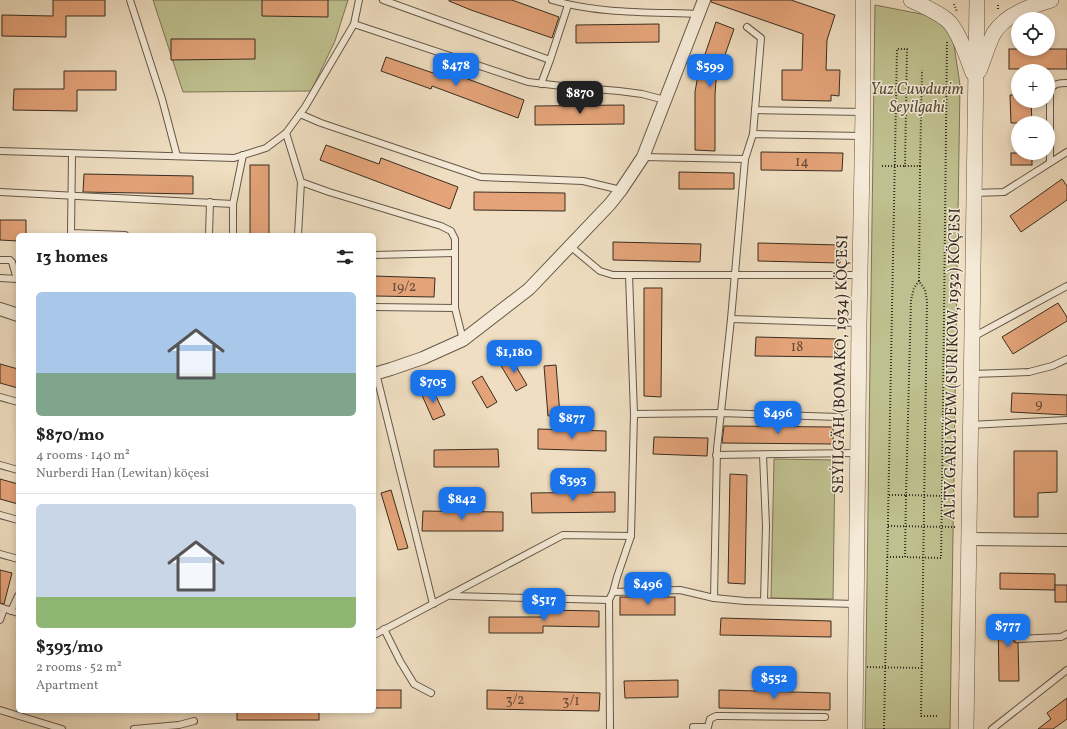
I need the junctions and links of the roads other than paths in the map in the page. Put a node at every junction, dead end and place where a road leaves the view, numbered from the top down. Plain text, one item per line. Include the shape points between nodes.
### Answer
1 (130, 0) edge
2 (359, 0) edge
3 (383, 0) edge
4 (552, 0) edge
5 (704, 0) edge
6 (862, 0) edge
7 (911, 0) edge
8 (977, 0) edge
9 (1051, 0) edge
10 (573, 4) edge
11 (699, 14) junction
12 (354, 24) junction
13 (747, 27) dead end
14 (550, 60) junction
15 (976, 80) junction
16 (1067, 83) edge
17 (541, 84) junction
18 (665, 100) junction
19 (755, 110) junction
20 (863, 112) junction
21 (300, 114) junction
22 (286, 133) junction
23 (753, 134) junction
24 (863, 136) junction
25 (0, 152) edge
26 (1067, 152) edge
27 (72, 154) junction
28 (244, 155) junction
29 (177, 156) junction
30 (642, 157) junction
31 (745, 159) junction
32 (1050, 162) junction
33 (301, 182) junction
34 (621, 190) junction
35 (0, 192) edge
36 (974, 193) junction
37 (72, 195) junction
38 (210, 202) junction
39 (233, 204) junction
40 (71, 233) edge
41 (209, 233) edge
42 (233, 233) edge
43 (298, 233) edge
44 (570, 246) junction
45 (454, 252) junction
46 (376, 255) edge
47 (0, 260) edge
48 (16, 273) edge
49 (629, 275) junction
50 (735, 275) junction
51 (860, 275) junction
52 (0, 278) edge
53 (16, 279) edge
54 (1067, 286) edge
55 (376, 307) edge
56 (454, 308) junction
57 (0, 309) edge
58 (16, 314) edge
59 (731, 319) junction
60 (859, 323) junction
61 (972, 338) junction
62 (463, 340) junction
63 (1067, 360) edge
64 (376, 373) edge
65 (971, 374) junction
66 (376, 377) edge
67 (0, 397) edge
68 (16, 401) edge
69 (721, 413) junction
70 (634, 414) junction
71 (839, 417) dead end
72 (1067, 420) edge
73 (970, 425) junction
74 (858, 453) junction
75 (716, 455) junction
76 (763, 455) junction
77 (0, 465) edge
78 (16, 469) edge
79 (0, 515) edge
80 (16, 519) edge
81 (631, 536) junction
82 (968, 539) junction
83 (1067, 540) edge
84 (0, 554) edge
85 (16, 558) edge
86 (613, 592) junction
87 (450, 596) junction
88 (714, 598) junction
89 (16, 600) edge
90 (609, 600) junction
91 (764, 601) junction
92 (432, 604) junction
93 (856, 604) junction
94 (2, 608) edge
95 (11, 610) junction
96 (16, 612) edge
97 (0, 620) edge
98 (384, 629) junction
99 (376, 634) edge
100 (1067, 634) edge
101 (1018, 639) dead end
102 (1067, 670) edge
103 (431, 693) dead end
104 (0, 710) edge
105 (825, 718) dead end
106 (194, 721) dead end
107 (693, 727) dead end
108 (62, 729) edge
109 (134, 729) edge
110 (610, 729) edge
111 (855, 729) edge
112 (966, 729) edge
113 (992, 729) edge

1 - 29 lane via 162,99
2 - 12 lane
3 - 14 lane
4 - 10 lane
5 - 11 street
6 - 20 street, SEÝILGÄH (BOMAKO, 1934) KÖÇESI
7 - 15 street via 935,11 948,21 955,31
8 - 15 street, ALTY GARLYÝEW (SURIKOW, 1932) KÖÇESI
9 - 15 street via 1016,13 1003,23 994,33
10 - 11 lane via 598,9
10 - 14 lane
11 - 18 street
12 - 17 lane via 512,78
12 - 21 lane
13 - 19 lane via 761,38
14 - 17 lane
15 - 36 street, ALTY GARLYÝEW (SURIKOW, 1932) KÖÇESI
16 - 32 lane via 1054,84 1050,91
17 - 18 lane via 619,91
18 - 30 street
19 - 20 lane
19 - 23 lane
20 - 24 street, SEÝILGÄH (BOMAKO, 1934) KÖÇESI
21 - 22 lane
21 - 34 lane via 481,176 583,181
22 - 28 lane via 266,148
22 - 33 lane
23 - 24 lane
23 - 31 lane
24 - 51 street, SEÝILGÄH (BOMAKO, 1934) KÖÇESI
25 - 27 lane
26 - 32 lane
27 - 29 lane
27 - 37 lane
28 - 29 lane via 234,158
28 - 39 lane
30 - 31 lane
30 - 34 street
31 - 50 lane
32 - 36 lane via 1004,192
33 - 43 lane
33 - 45 lane via 441,226 451,231 455,239
34 - 44 street
35 - 37 lane
36 - 61 street, ALTY GARLYÝEW (SURIKOW, 1932) KÖÇESI
37 - 38 lane
37 - 40 lane
38 - 39 lane
38 - 41 lane
39 - 42 lane
44 - 49 lane via 600,271 613,275
44 - 62 street via 528,289
45 - 46 lane
45 - 56 lane
47 - 48 lane via 10,260
49 - 50 lane
49 - 70 lane
50 - 51 lane
50 - 59 lane
51 - 60 street, SEÝILGÄH (BOMAKO, 1934) KÖÇESI
52 - 53 lane
54 - 61 lane
55 - 56 lane
56 - 62 lane
57 - 58 street
59 - 60 lane
59 - 69 lane
60 - 74 street, SEÝILGÄH (BOMAKO, 1934) KÖÇESI
61 - 65 street, ALTY GARLYÝEW (SURIKOW, 1932) KÖÇESI
62 - 64 street via 423,358
63 - 65 lane via 1029,372
65 - 73 street, ALTY GARLYÝEW (SURIKOW, 1932) KÖÇESI
66 - 92 lane
67 - 68 lane
69 - 70 lane
69 - 71 lane
69 - 75 lane
70 - 81 lane
72 - 73 lane
73 - 82 street, ALTY GARLYÝEW (SURIKOW, 1932) KÖÇESI
74 - 76 lane
74 - 93 street, SEÝILGÄH (BOMAKO, 1934) KÖÇESI
75 - 76 lane
75 - 88 lane
76 - 91 lane via 766,526
77 - 78 lane
79 - 80 lane
81 - 86 lane
81 - 87 lane via 563,535
82 - 83 street
82 - 112 street, ALTY GARLYÝEW (SURIKOW, 1932) KÖÇESI
84 - 85 lane
86 - 88 lane via 680,590
86 - 90 lane
87 - 90 lane
87 - 92 lane
88 - 91 lane
89 - 95 lane
90 - 110 lane
91 - 93 lane
92 - 98 lane
93 - 111 street, SEÝILGÄH (BOMAKO, 1934) KÖÇESI
94 - 95 lane
94 - 97 lane
95 - 96 lane
98 - 99 lane
98 - 103 lane via 414,684
100 - 101 lane via 1061,637
102 - 113 lane
104 - 108 lane
105 - 107 lane via 716,716 710,719 708,727
106 - 109 lane

